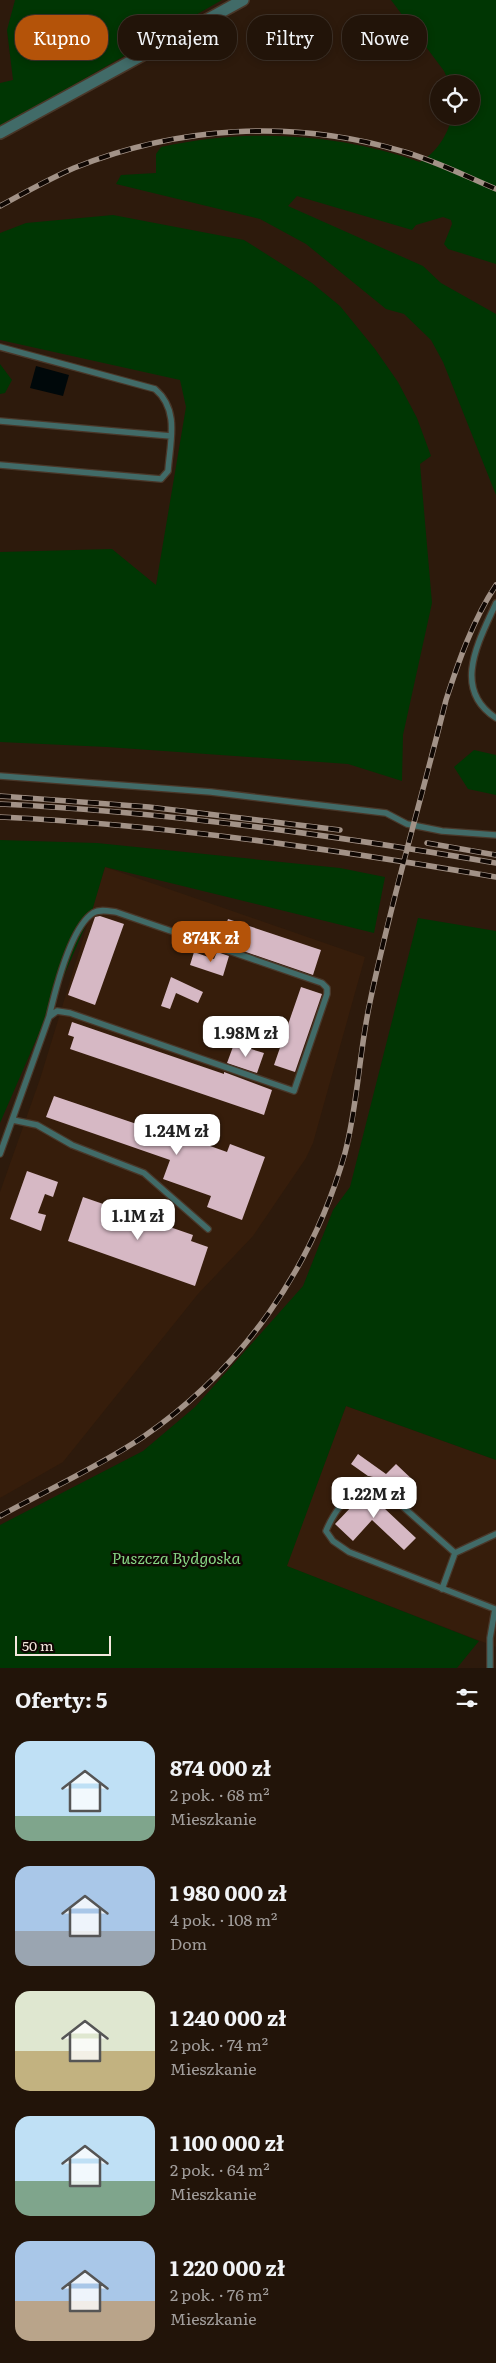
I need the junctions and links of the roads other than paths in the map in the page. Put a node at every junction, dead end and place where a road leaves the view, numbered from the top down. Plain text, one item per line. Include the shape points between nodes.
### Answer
1 (243, 0) edge
2 (0, 133) edge
3 (0, 347) edge
4 (0, 421) edge
5 (171, 436) junction
6 (0, 465) edge
7 (496, 603) edge
8 (496, 718) edge
9 (0, 776) edge
10 (496, 835) edge
11 (49, 1017) junction
12 (12, 1120) junction
13 (0, 1154) edge
14 (208, 1229) dead end
15 (496, 1534) edge
16 (455, 1553) junction
17 (442, 1589) junction
18 (496, 1609) edge
19 (490, 1668) edge

1 - 2 street
3 - 5 lane via 155,389 170,407
4 - 5 lane
5 - 6 lane via 168,471 161,479
7 - 8 lane via 479,640 472,673 476,700
9 - 10 lane via 240,796 386,813 408,824 433,830
11 - 11 lane via 57,1012 70,1013 294,1091 327,988 322,983 104,910 94,912 76,935 58,980
11 - 12 lane
12 - 13 lane
12 - 14 lane via 37,1125 72,1145 144,1173
15 - 16 lane
16 - 17 lane
16 - 17 lane via 375,1482 366,1480 330,1520 326,1531 332,1542 349,1552
17 - 18 lane
18 - 19 lane via 490,1638

